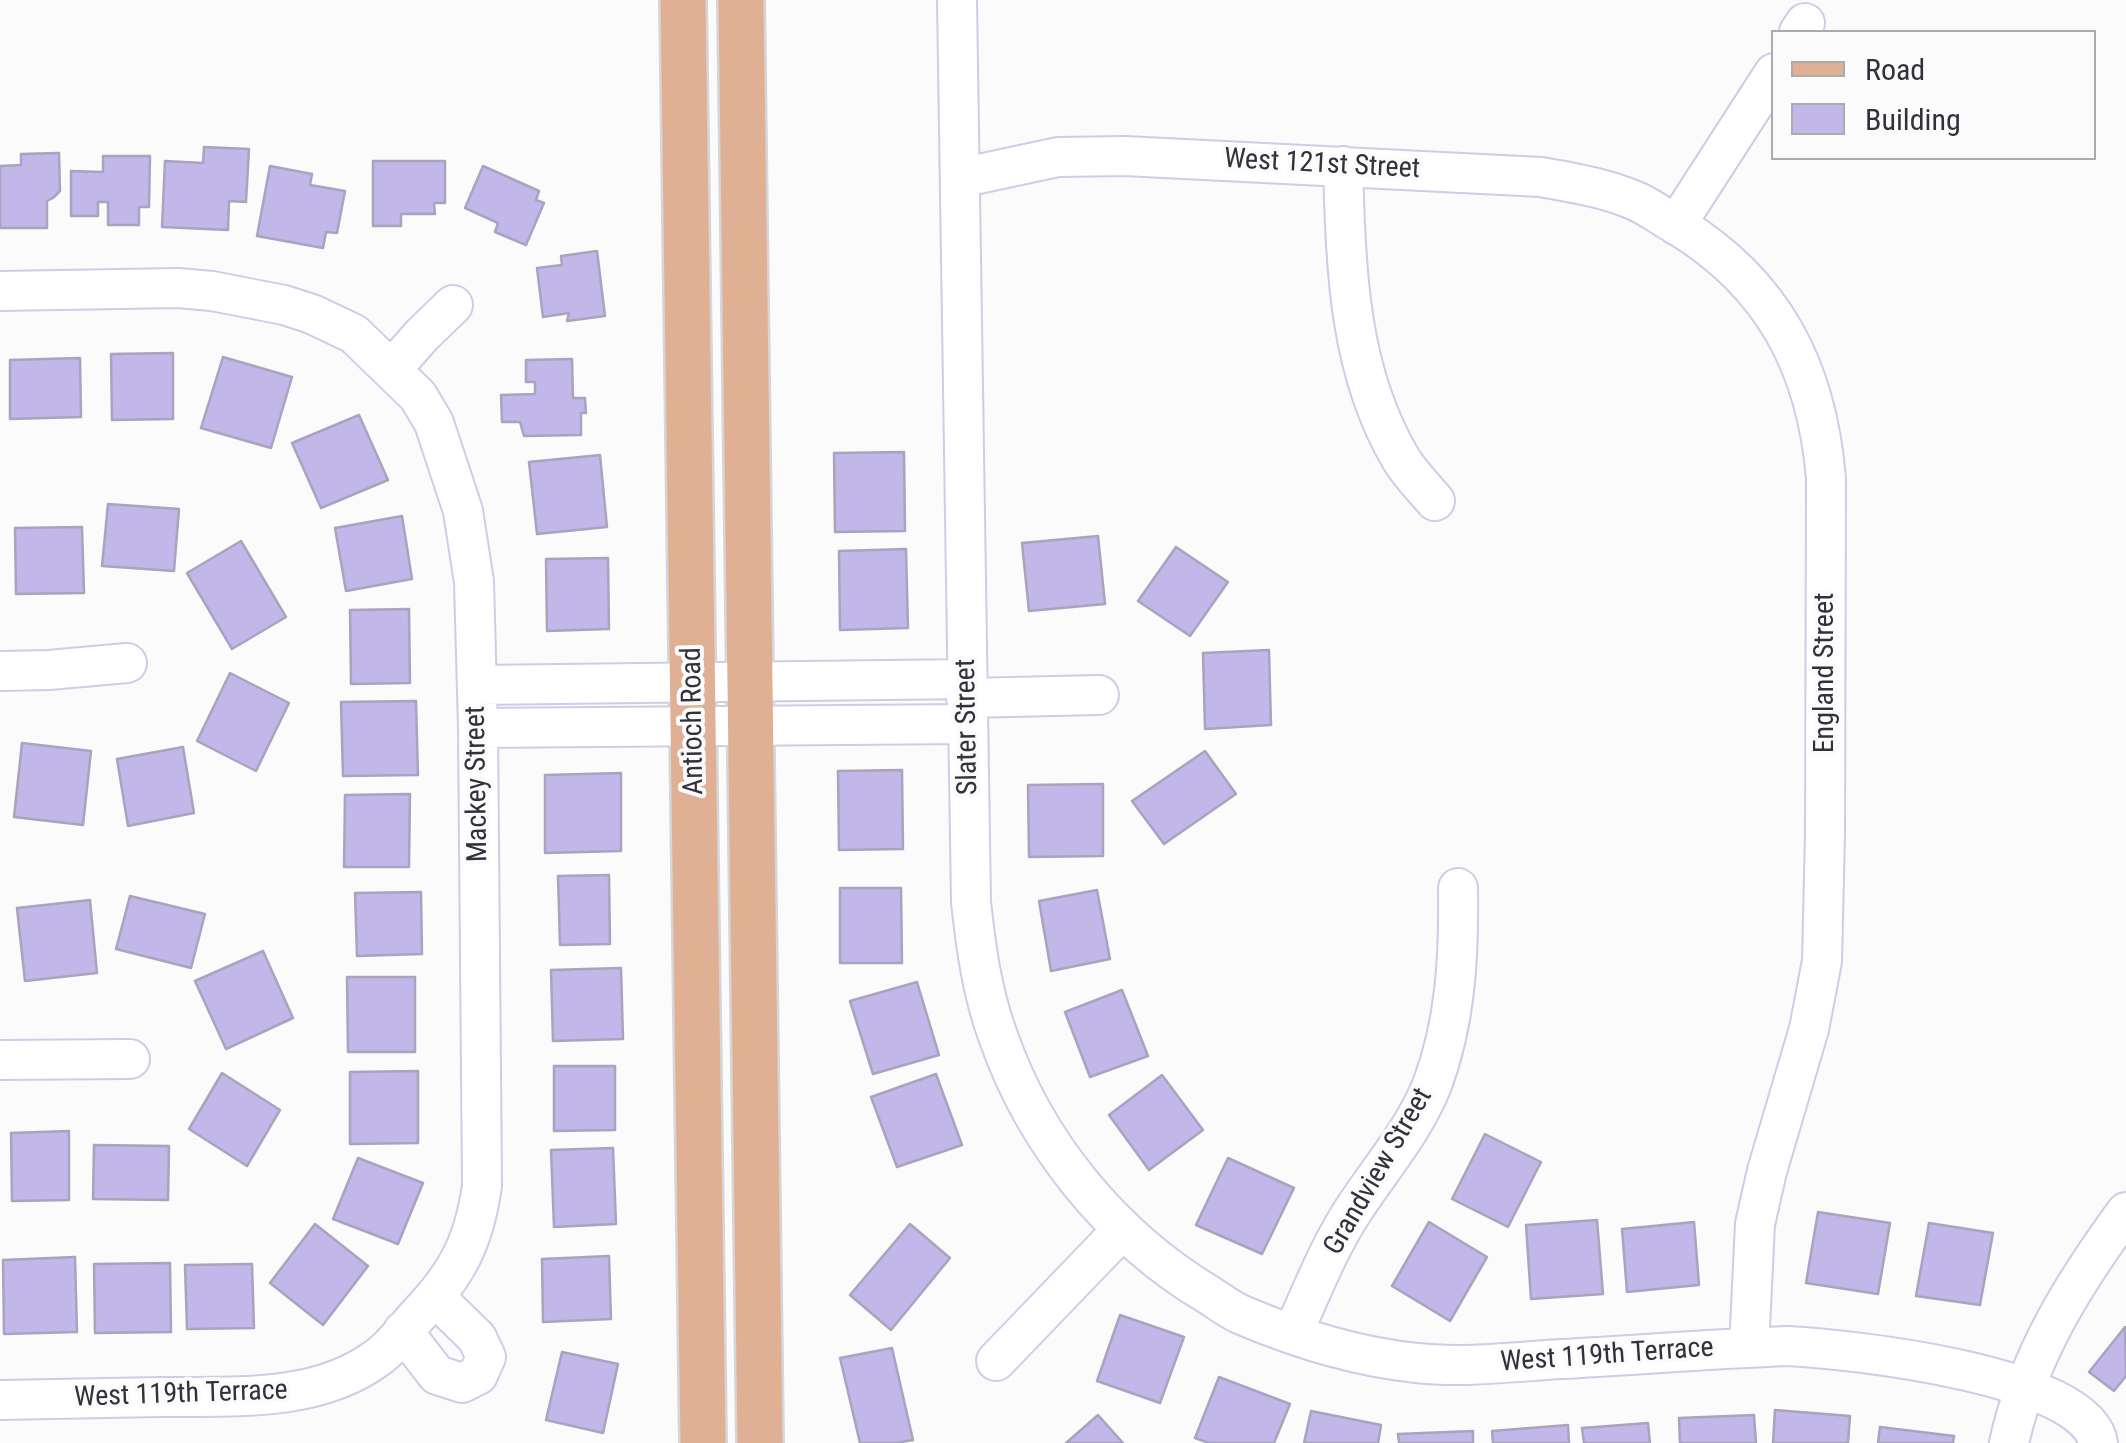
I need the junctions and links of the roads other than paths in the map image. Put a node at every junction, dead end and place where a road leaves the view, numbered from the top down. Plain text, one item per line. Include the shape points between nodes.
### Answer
1 (683, 0) edge
2 (741, 0) edge
3 (957, 0) edge
4 (1771, 77) edge
5 (1343, 166) junction
6 (960, 178) junction
7 (1676, 225) junction
8 (0, 291) edge
9 (453, 306) dead end
10 (392, 369) junction
11 (1435, 501) dead end
12 (127, 664) dead end
13 (0, 671) edge
14 (477, 685) junction
15 (1099, 695) dead end
16 (967, 700) junction
17 (693, 704) junction
18 (750, 704) junction
19 (478, 728) junction
20 (1458, 888) dead end
21 (130, 1059) dead end
22 (0, 1060) edge
23 (2126, 1212) edge
24 (1123, 1229) junction
25 (435, 1297) junction
26 (403, 1331) junction
27 (1293, 1333) junction
28 (1749, 1348) junction
29 (996, 1361) dead end
30 (2024, 1386) junction
31 (0, 1400) edge
32 (703, 1443) edge
33 (760, 1443) edge
34 (2009, 1443) edge
35 (2098, 1443) edge

1 - 17 main road, Antioch Road
2 - 18 main road, Antioch Road
3 - 6 street, Slater Street
4 - 7 street
5 - 6 street, West 121st Street via 1058,157
5 - 7 street, West 121st Street via 1541,177 1639,202
5 - 11 street via 1345,253 1362,366 1388,435
6 - 16 street, Slater Street
7 - 28 street, England Street via 1742,275 1790,342 1812,393 1826,479 1822,962 1755,1224
8 - 10 street via 178,288 284,305 354,334
9 - 10 street
10 - 14 street, Mackey Street via 434,422 463,511 474,582
12 - 13 street
14 - 17 street
14 - 19 street, Mackey Street
15 - 16 street
16 - 18 street
16 - 24 street, Slater Street via 970,902 985,996 1016,1081 1051,1143
17 - 18 street
17 - 19 street
17 - 32 main road, Antioch Road
18 - 33 main road, Antioch Road
19 - 25 street, Mackey Street via 482,1186 465,1253
20 - 27 street, Grandview Street via 1456,992 1431,1086 1345,1224
21 - 22 street
23 - 30 street via 2056,1317
24 - 27 street, West 119th Terrace via 1179,1277 1240,1314
24 - 29 street
25 - 26 street, West 119th Terrace
25 - 26 street via 478,1338 486,1358 478,1375 462,1384 437,1374
26 - 31 street, West 119th Terrace via 378,1358 305,1390
27 - 28 street, West 119th Terrace via 1364,1356 1420,1364
28 - 30 street, West 119th Terrace via 1838,1348
30 - 34 street
30 - 35 street, West 119th Terrace via 2074,1409

